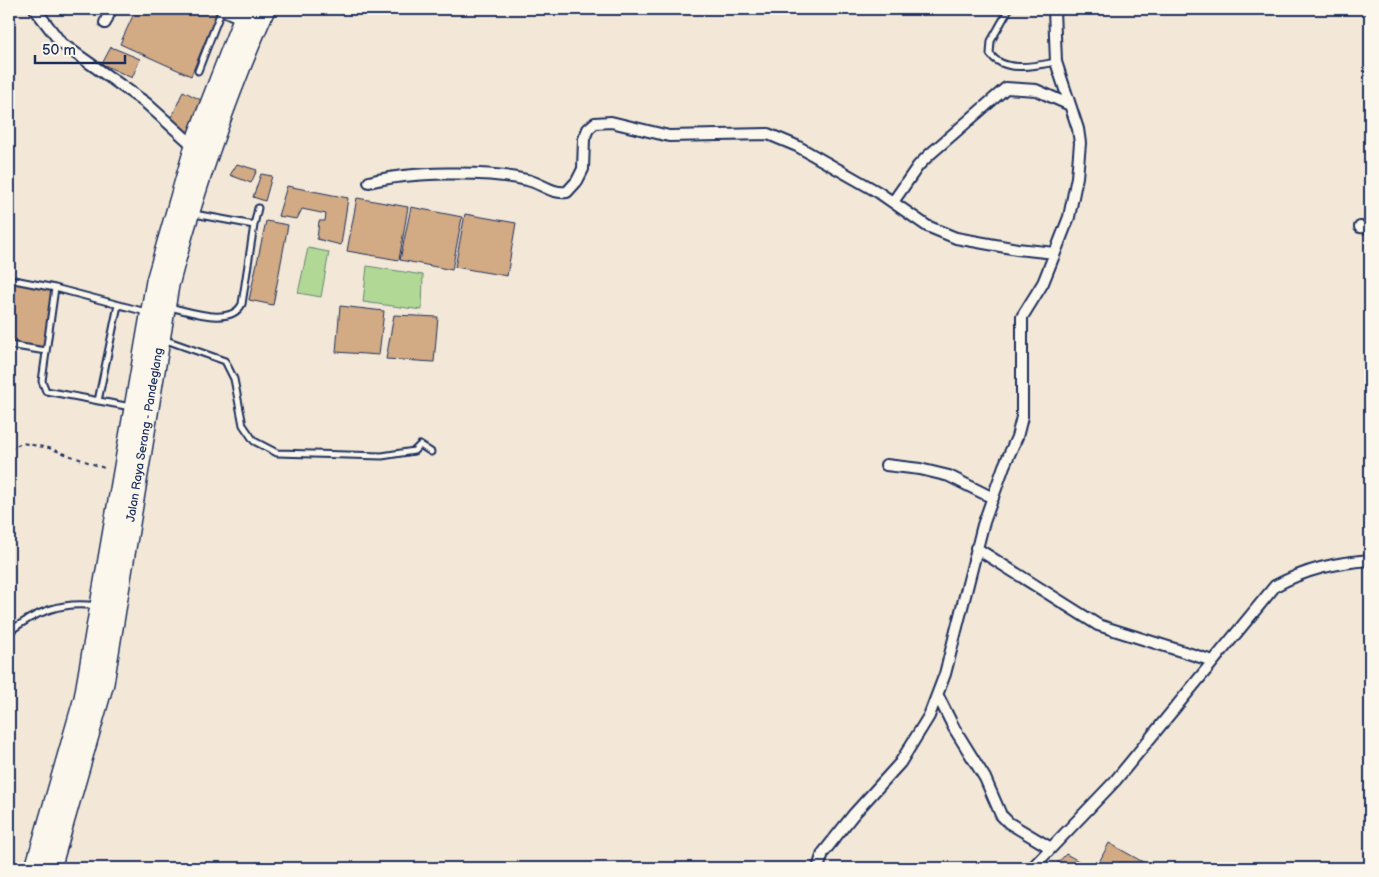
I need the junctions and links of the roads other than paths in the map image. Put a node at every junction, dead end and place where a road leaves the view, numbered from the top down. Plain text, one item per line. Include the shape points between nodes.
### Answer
1 (35, 9) edge
2 (111, 9) edge
3 (222, 9) edge
4 (1009, 9) edge
5 (1054, 9) edge
6 (256, 11) edge
7 (105, 23) dead end
8 (1056, 62) junction
9 (198, 71) dead end
10 (1070, 105) junction
11 (210, 124) junction
12 (194, 147) junction
13 (369, 182) dead end
14 (893, 202) junction
15 (258, 208) dead end
16 (189, 213) junction
17 (254, 225) junction
18 (1055, 253) junction
19 (9, 279) edge
20 (54, 288) junction
21 (159, 303) junction
22 (118, 305) junction
23 (160, 338) junction
24 (9, 345) edge
25 (46, 351) junction
26 (98, 401) junction
27 (140, 409) junction
28 (431, 452) dead end
29 (886, 465) dead end
30 (993, 498) junction
31 (976, 548) junction
32 (1370, 560) edge
33 (99, 607) junction
34 (9, 632) edge
35 (1213, 661) junction
36 (938, 696) junction
37 (1051, 848) junction
38 (35, 868) edge
39 (51, 868) edge
40 (818, 868) edge
41 (1032, 868) edge

1 - 12 street via 60,43 146,103
2 - 7 street
3 - 6 street
3 - 9 lane
4 - 8 lane via 991,41 990,54 994,60 1018,67
5 - 8 street
6 - 11 highway, Jalan Raya Serang - Pandeglang
8 - 10 street
10 - 14 street via 1036,90 1006,88 918,166
10 - 18 street via 1080,142 1077,177 1069,217
11 - 12 highway, Jalan Raya Serang - Pandeglang
11 - 16 highway, Jalan Raya Serang - Pandeglang
12 - 21 highway, Jalan Raya Serang - Pandeglang
13 - 14 street via 408,174 482,175 528,180 557,193 567,192 583,169 584,139 588,129 603,122 670,136 768,134 797,146
14 - 18 street via 927,226 956,238
15 - 17 lane
16 - 17 lane
16 - 21 highway, Jalan Raya Serang - Pandeglang
17 - 21 lane via 242,304 237,312 223,317
18 - 30 street via 1022,317 1022,416 1018,437
19 - 20 lane
20 - 22 lane
20 - 25 lane
21 - 22 lane
21 - 23 highway, Jalan Raya Serang - Pandeglang
21 - 27 highway, Jalan Raya Serang - Pandeglang
22 - 26 lane
23 - 27 highway, Jalan Raya Serang - Pandeglang
23 - 28 lane via 225,362 234,379 243,425 254,441 278,452 382,456 414,451 420,445
24 - 25 lane
25 - 26 lane via 42,381 46,390
26 - 27 lane
27 - 33 highway, Jalan Raya Serang - Pandeglang via 121,474
27 - 39 highway, Jalan Raya Serang - Pandeglang via 104,683
29 - 30 street via 949,476
30 - 31 street
31 - 35 street via 1098,625
31 - 36 street
32 - 35 street via 1338,563 1301,572 1275,586
33 - 34 lane via 78,604 45,610 27,618
33 - 38 highway, Jalan Raya Serang - Pandeglang via 84,698
35 - 37 street via 1115,781
36 - 37 street via 985,778 1001,815
36 - 40 street via 900,763 823,853
37 - 41 street

